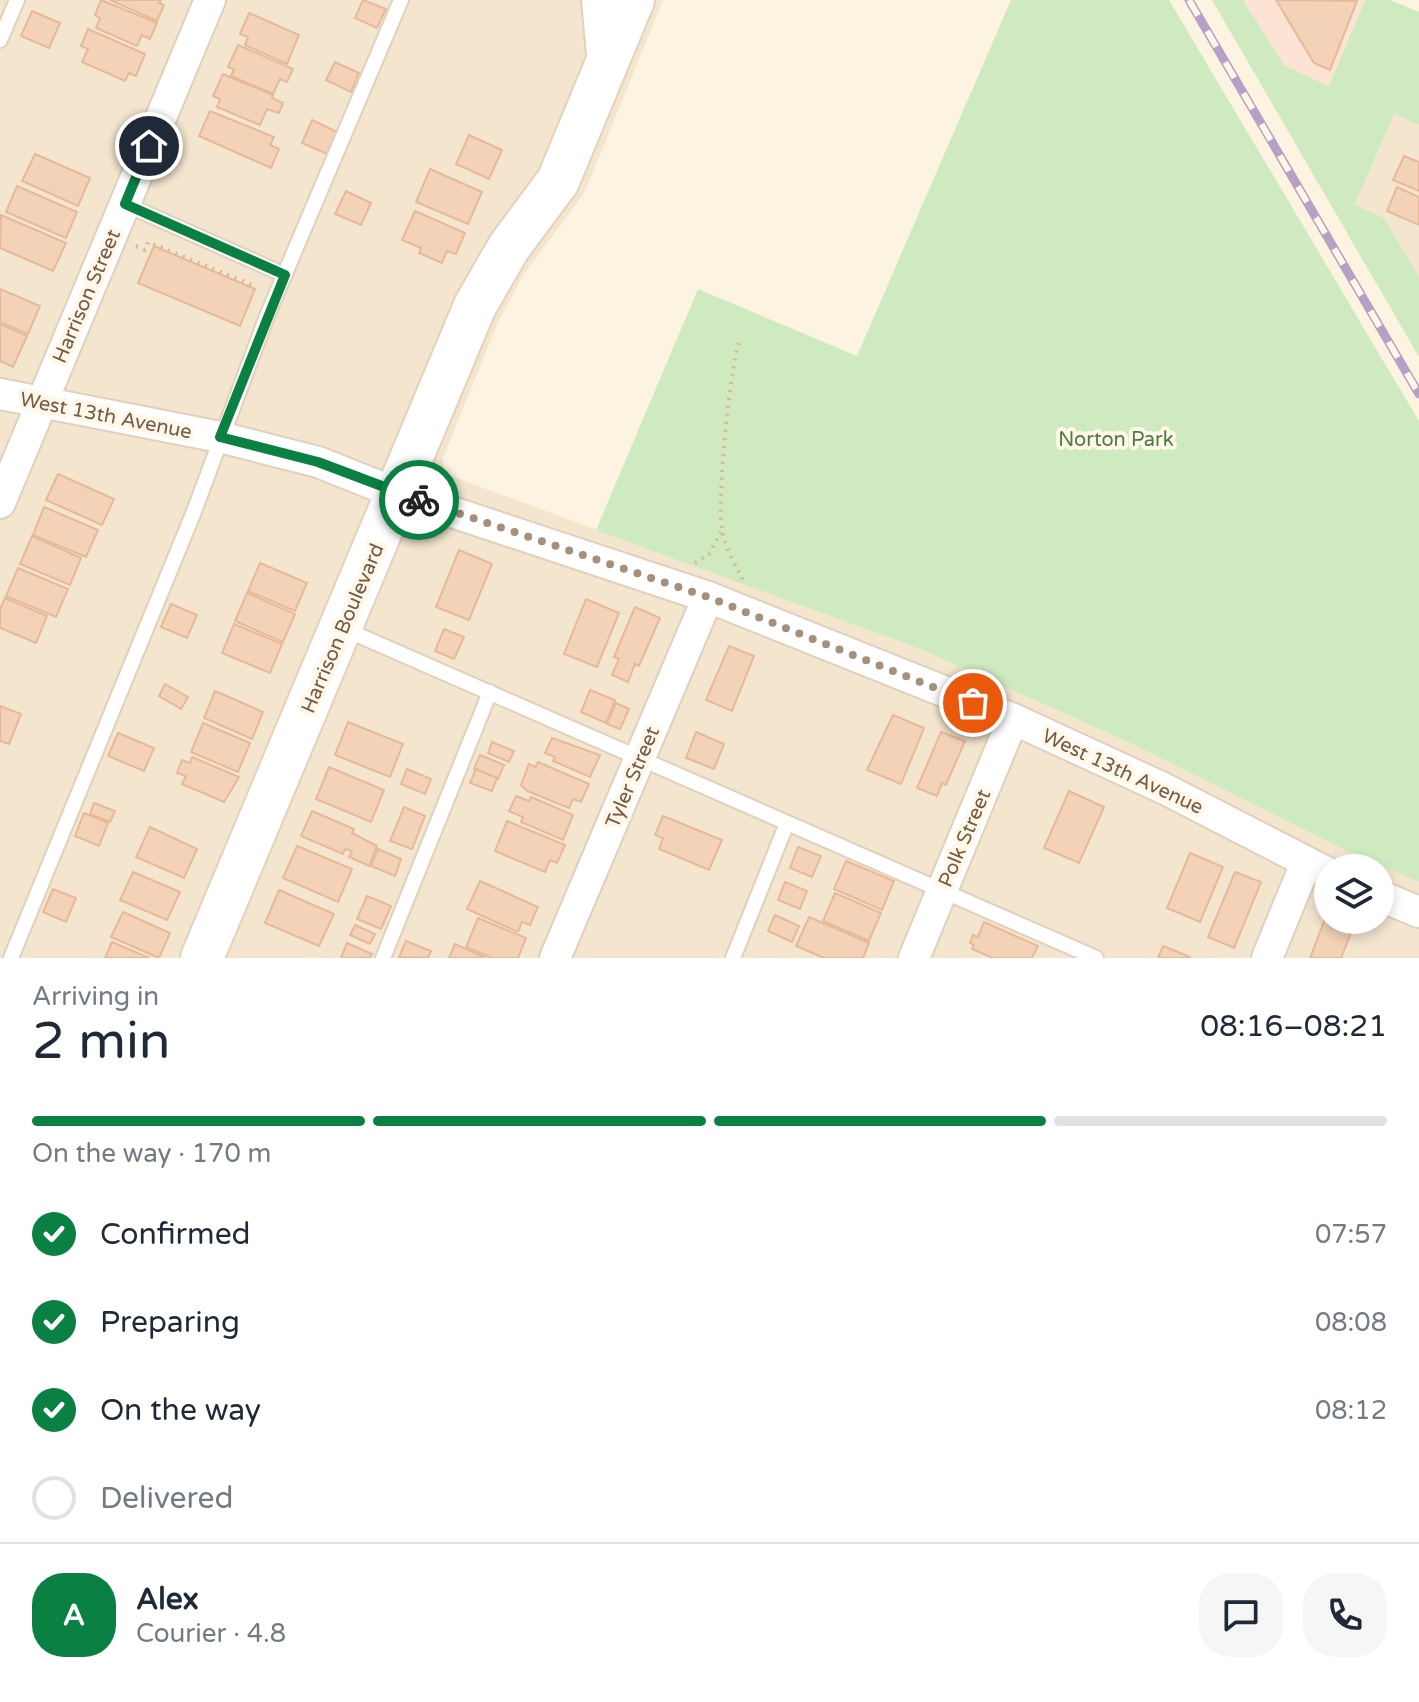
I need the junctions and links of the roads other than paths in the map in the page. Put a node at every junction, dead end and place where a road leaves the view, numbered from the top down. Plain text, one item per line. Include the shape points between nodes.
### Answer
1 (17, 0) edge
2 (210, 0) edge
3 (401, 0) edge
4 (597, 0) edge
5 (633, 0) edge
6 (0, 40) edge
7 (604, 74) junction
8 (125, 204) junction
9 (285, 275) junction
10 (0, 394) edge
11 (41, 404) junction
12 (220, 437) junction
13 (398, 494) junction
14 (0, 503) edge
15 (708, 597) junction
16 (342, 628) junction
17 (490, 692) junction
18 (1013, 719) junction
19 (640, 758) junction
20 (787, 823) junction
21 (1314, 866) edge
22 (1314, 873) edge
23 (942, 891) junction
24 (1394, 902) edge
25 (1419, 912) edge
26 (1091, 957) edge
27 (11, 958) edge
28 (202, 958) edge
29 (383, 958) edge
30 (555, 958) edge
31 (733, 958) edge
32 (914, 958) edge
33 (1267, 958) edge

1 - 6 lane
2 - 8 street, Harrison Street
3 - 9 lane
4 - 7 street
5 - 7 street, Harrison Boulevard
7 - 13 street, Harrison Boulevard via 558,181 479,298
8 - 9 lane
8 - 11 street, Harrison Street
9 - 12 lane
10 - 11 street, West 13th Avenue
11 - 12 street, West 13th Avenue
11 - 14 street, Harrison Street
12 - 13 street, West 13th Avenue via 318,462
12 - 27 lane
13 - 15 street, West 13th Avenue
13 - 16 street, Harrison Boulevard
15 - 18 street, West 13th Avenue
15 - 19 street, Tyler Street
16 - 17 lane
16 - 28 street, Harrison Boulevard
17 - 19 lane
17 - 29 lane
18 - 21 street, West 13th Avenue via 1163,788
18 - 23 street, Polk Street
19 - 20 lane
19 - 30 street, Tyler Street
20 - 23 lane
20 - 31 lane
22 - 33 street
23 - 26 lane
23 - 32 street, Polk Street
24 - 25 street

